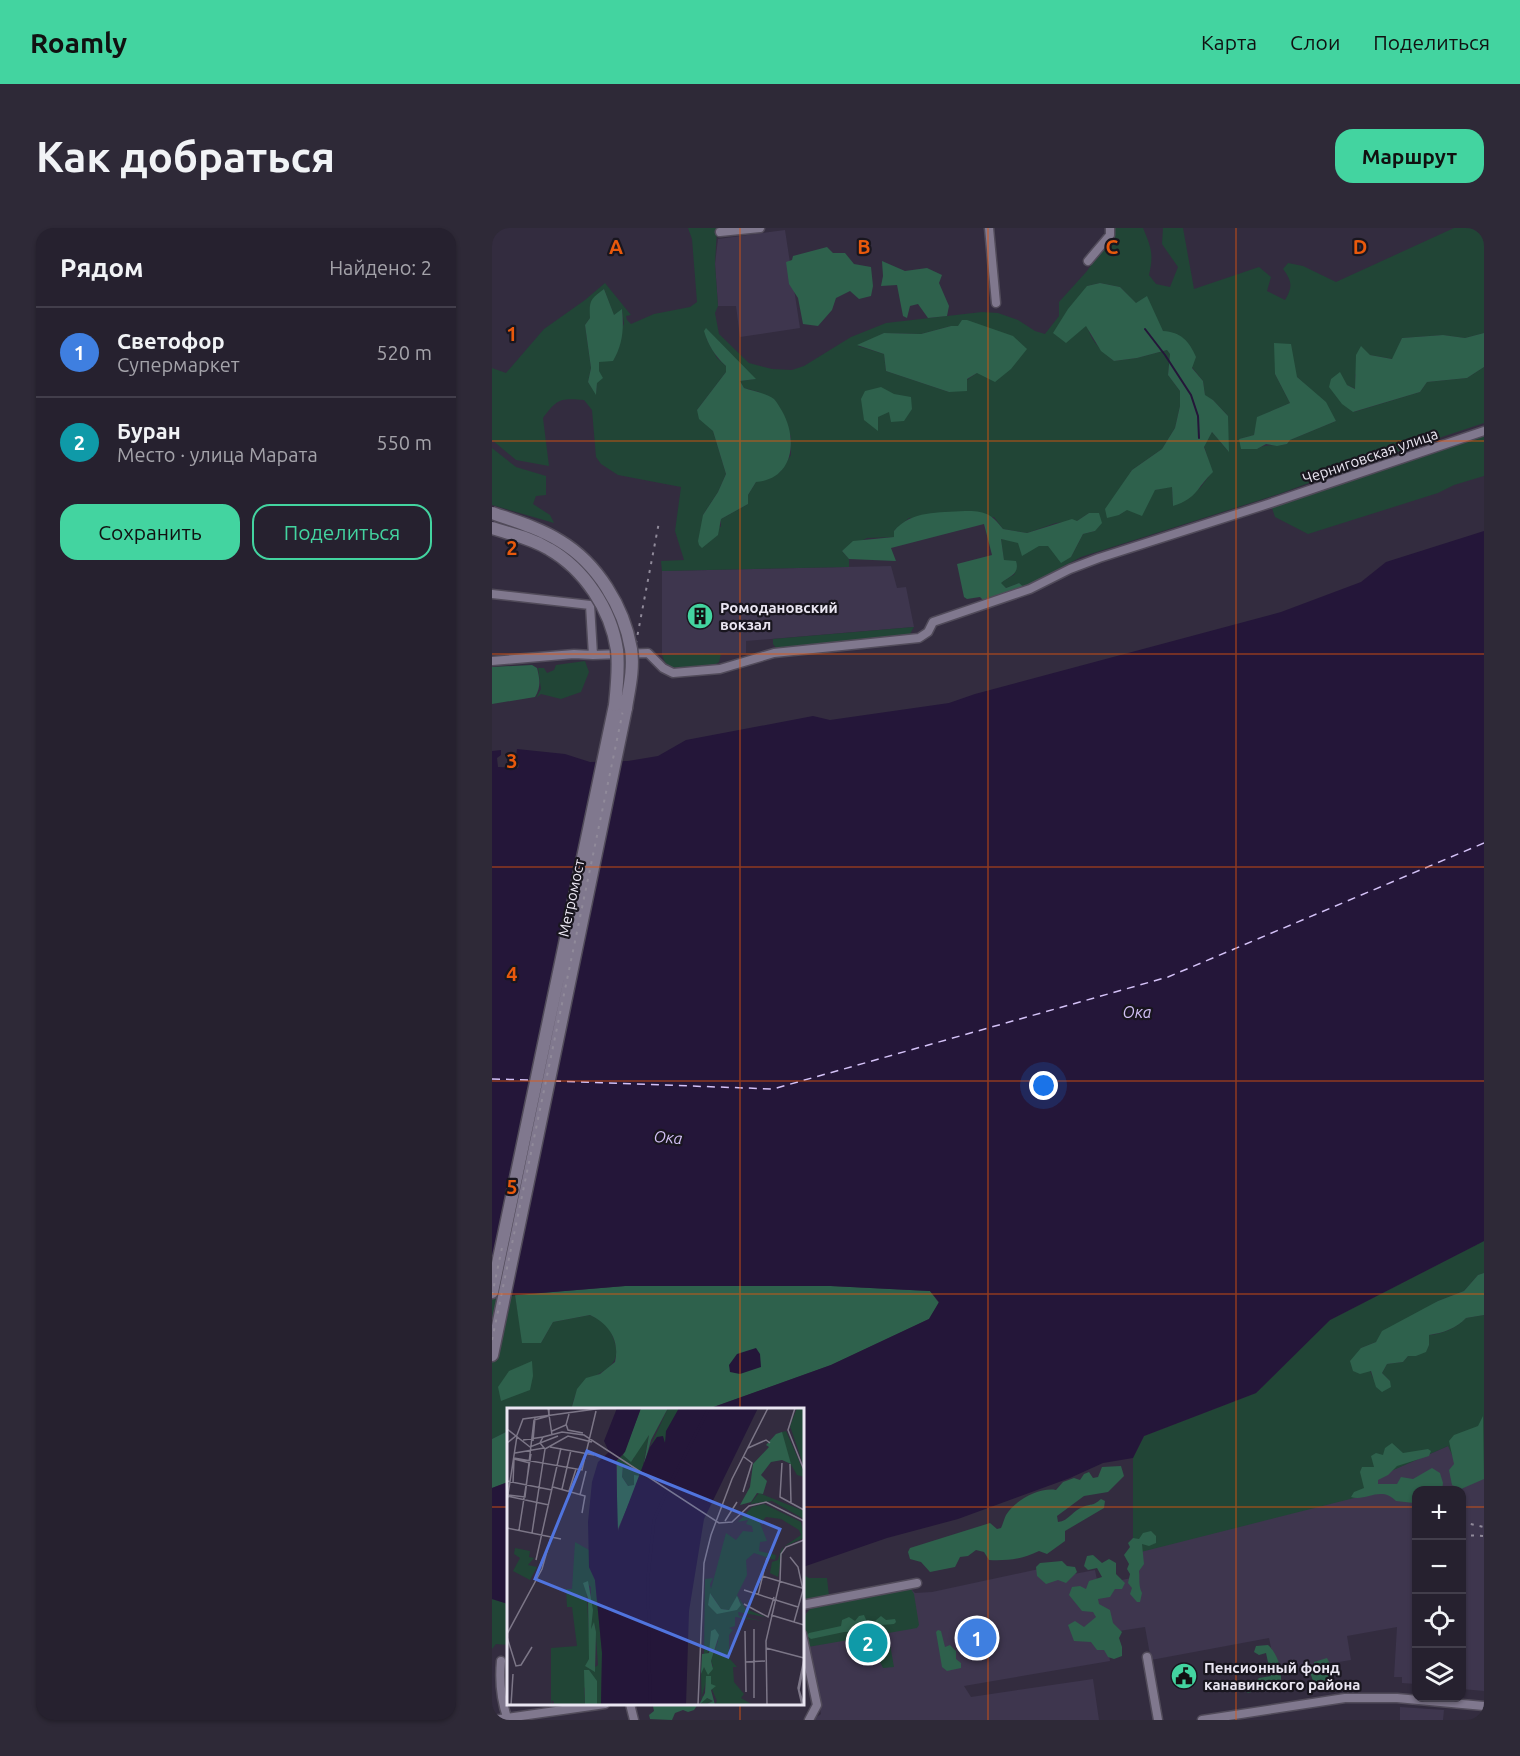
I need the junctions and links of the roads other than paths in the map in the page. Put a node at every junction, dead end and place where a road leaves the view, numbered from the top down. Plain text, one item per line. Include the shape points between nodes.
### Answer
1 (760, 228) edge
2 (989, 228) edge
3 (1110, 228) edge
4 (720, 232) dead end
5 (1088, 261) dead end
6 (996, 303) dead end
7 (1484, 431) edge
8 (492, 513) edge
9 (492, 528) edge
10 (492, 594) edge
11 (593, 655) junction
12 (492, 661) edge
13 (492, 1292) edge
14 (492, 1355) edge
15 (917, 1583) dead end
16 (804, 1605) edge
17 (804, 1644) edge
18 (1147, 1657) dead end
19 (501, 1661) dead end
20 (599, 1705) edge
21 (630, 1705) edge
22 (1484, 1706) edge
23 (508, 1719) edge
24 (493, 1720) edge
25 (634, 1720) edge
26 (809, 1720) edge
27 (1158, 1720) edge
28 (1202, 1720) edge

1 - 4 street
2 - 6 street
3 - 5 street via 1110,235
7 - 11 street, Черниговская улица via 1124,549 1030,589 933,622 919,638 774,653 720,669 673,673 648,653
8 - 14 main road, Метромост, bridge via 561,541 583,558 612,596 624,622 631,650 631,677
9 - 13 main road, Метромост, bridge via 549,549 584,577 610,623 617,648 618,675 615,705
10 - 11 street via 590,604
11 - 12 street
15 - 16 street
17 - 26 street via 817,1705
18 - 27 street
19 - 23 street via 499,1679
20 - 23 street
21 - 25 street
22 - 28 street via 1353,1697
23 - 24 street

